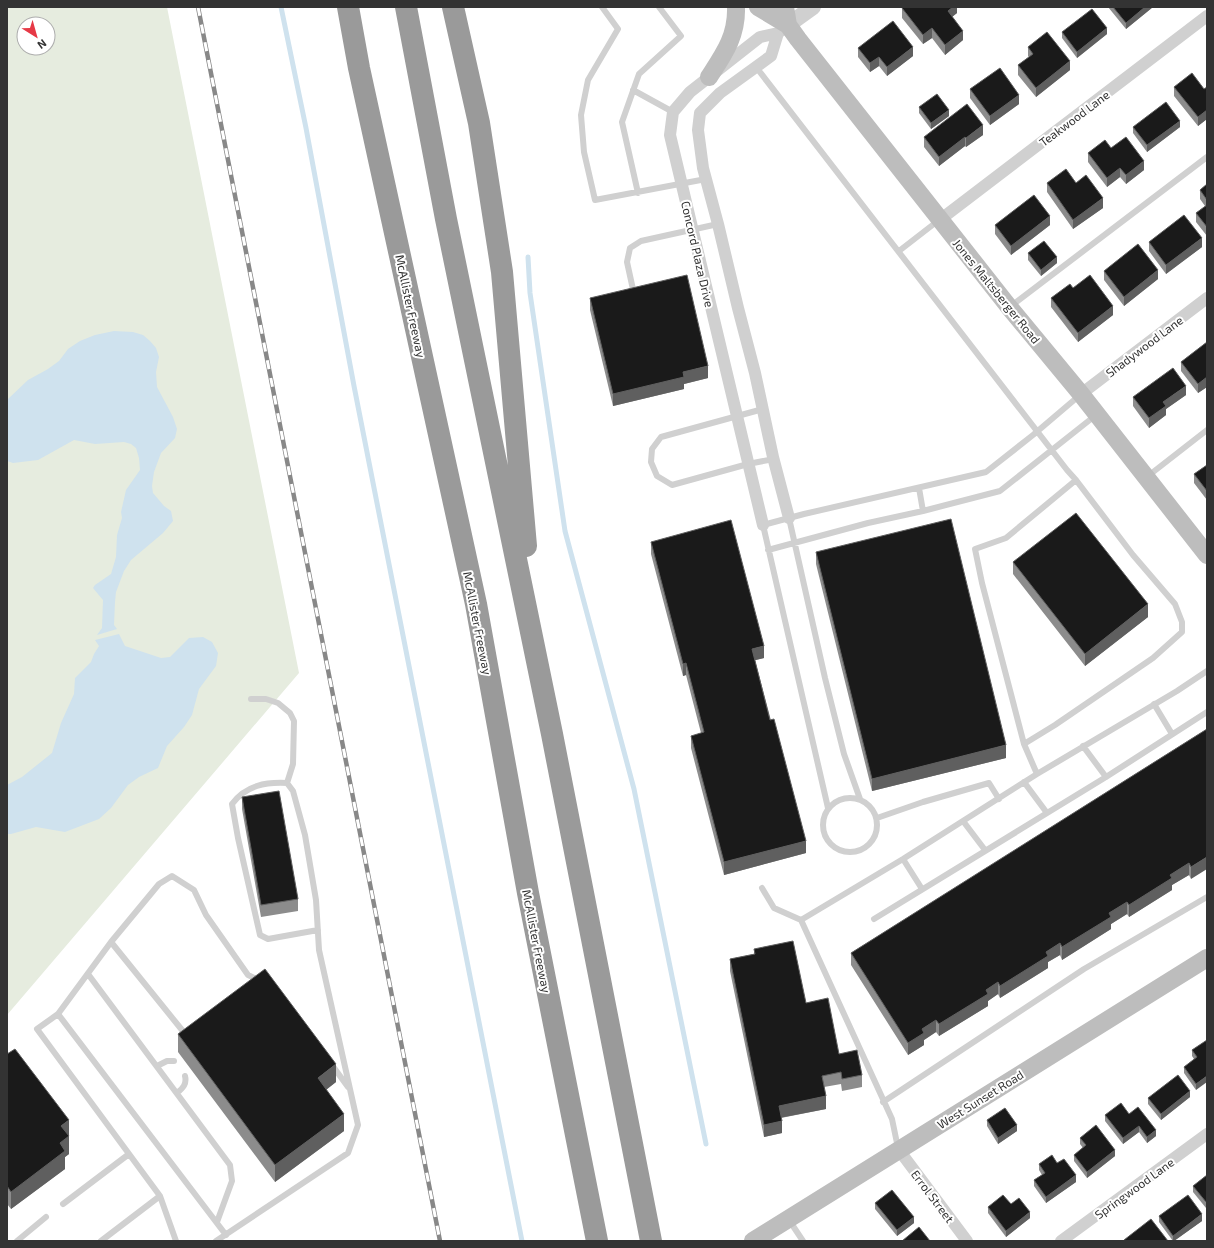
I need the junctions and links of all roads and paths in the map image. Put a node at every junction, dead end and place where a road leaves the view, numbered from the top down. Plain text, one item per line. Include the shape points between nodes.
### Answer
1 (339, 7) edge
2 (348, 7) edge
3 (406, 7) edge
4 (453, 7) edge
5 (602, 7) edge
6 (659, 7) edge
7 (736, 7) edge
8 (758, 7) edge
9 (785, 7) edge
10 (813, 7) edge
11 (1207, 16) edge
12 (783, 29) junction
13 (756, 67) junction
14 (359, 68) junction
15 (709, 77) junction
16 (633, 90) junction
17 (673, 112) junction
18 (1207, 157) edge
19 (706, 179) junction
20 (682, 185) junction
21 (638, 193) junction
22 (941, 219) junction
23 (718, 224) junction
24 (692, 230) junction
25 (899, 251) junction
26 (634, 294) edge
27 (1207, 298) edge
28 (1009, 307) junction
29 (1081, 394) junction
30 (763, 409) junction
31 (1097, 414) junction
32 (737, 416) junction
33 (1207, 430) edge
34 (1037, 431) junction
35 (1052, 450) junction
36 (774, 459) junction
37 (748, 464) junction
38 (1147, 477) junction
39 (1076, 480) junction
40 (918, 488) junction
41 (923, 511) junction
42 (789, 518) junction
43 (763, 525) junction
44 (795, 542) junction
45 (768, 550) junction
46 (1207, 555) edge
47 (535, 651) junction
48 (1207, 672) edge
49 (251, 699) dead end
50 (1154, 704) junction
51 (1207, 712) edge
52 (1172, 734) junction
53 (1024, 744) junction
54 (1083, 746) junction
55 (1037, 774) junction
56 (1106, 777) junction
57 (1024, 782) junction
58 (287, 783) junction
59 (860, 799) junction
60 (999, 799) junction
61 (828, 808) junction
62 (1047, 813) junction
63 (877, 818) junction
64 (963, 821) junction
65 (985, 850) junction
66 (903, 859) junction
67 (762, 888) dead end
68 (922, 889) junction
69 (1207, 896) edge
70 (874, 919) dead end
71 (801, 920) junction
72 (318, 930) junction
73 (111, 942) junction
74 (1207, 958) edge
75 (88, 974) junction
76 (268, 984) edge
77 (58, 1014) junction
78 (182, 1030) edge
79 (326, 1057) edge
80 (174, 1061) dead end
81 (157, 1066) junction
82 (185, 1076) dead end
83 (349, 1088) junction
84 (177, 1093) junction
85 (884, 1102) junction
86 (1207, 1134) edge
87 (899, 1150) junction
88 (129, 1154) junction
89 (160, 1196) junction
90 (63, 1204) dead end
91 (46, 1217) dead end
92 (788, 1219) junction
93 (217, 1222) junction
94 (649, 1233) edge
95 (226, 1235) junction
96 (17, 1241) edge
97 (101, 1241) edge
98 (176, 1241) edge
99 (216, 1241) edge
100 (597, 1241) edge
101 (753, 1241) edge
102 (803, 1241) edge
103 (967, 1241) edge
104 (1061, 1241) edge

1 - 14 highway
2 - 14 highway, McAllister Freeway
3 - 47 highway
4 - 47 highway via 479,123 502,272
5 - 21 lane via 618,29 588,80 581,115 584,152 595,200
6 - 16 lane via 681,36 639,74
7 - 15 main road via 737,20 727,49
8 - 12 main road, Jones Maltsberger Road
9 - 12 main road, Jones Maltsberger Road
10 - 12 street
11 - 22 street, Teakwood Lane
12 - 13 street via 771,56
12 - 15 street via 760,37
12 - 22 main road, Jones Maltsberger Road
13 - 19 street via 700,113 698,130
13 - 25 lane
14 - 100 highway, McAllister Freeway via 476,604 528,893
15 - 17 street via 690,92
16 - 17 lane
16 - 21 lane via 622,122
17 - 20 street, Concord Plaza Drive via 670,135
18 - 28 lane
19 - 20 lane
19 - 23 street
20 - 21 lane
20 - 24 street, Concord Plaza Drive
22 - 25 lane
22 - 28 main road, Jones Maltsberger Road
23 - 24 lane
23 - 30 street
24 - 26 lane via 641,241 630,248 627,262
24 - 32 street, Concord Plaza Drive
25 - 34 lane
27 - 29 street, Shadywood Lane
28 - 29 main road, Jones Maltsberger Road
29 - 31 main road, Jones Maltsberger Road
29 - 34 lane
30 - 32 lane
30 - 36 street
31 - 35 lane
31 - 38 main road, Jones Maltsberger Road
32 - 37 street, Concord Plaza Drive
32 - 37 lane via 661,437 652,449 651,462 657,476 672,485
33 - 38 lane
34 - 35 lane
34 - 40 lane via 986,472
35 - 39 lane
35 - 41 lane via 1000,491
36 - 37 lane
36 - 42 street
37 - 43 street, Concord Plaza Drive
38 - 46 main road, Jones Maltsberger Road
39 - 53 lane via 1006,538 975,549
39 - 53 lane via 1133,555 1175,604 1182,622 1182,632 1153,658
40 - 41 lane
40 - 42 lane
41 - 44 lane
42 - 43 lane
42 - 44 lane
43 - 45 lane
44 - 45 lane
44 - 59 lane via 844,754
45 - 61 lane
47 - 94 highway
48 - 50 lane
49 - 58 lane via 266,699 278,703 290,713 294,721 293,764
50 - 52 lane
50 - 54 lane
51 - 52 lane
52 - 56 lane
53 - 55 lane
54 - 55 lane
54 - 56 lane
55 - 57 lane
56 - 62 lane
57 - 60 lane
57 - 62 lane
58 - 72 lane via 293,791 307,841
58 - 72 lane via 271,782 258,785 239,795 232,804 238,838 260,935 268,939
59 - 61 lane via 843,798
59 - 63 lane via 868,803
60 - 63 lane via 989,783
60 - 64 lane
61 - 63 lane via 822,824 824,833 834,847 843,851 862,850 869,844 878,827
62 - 65 lane
64 - 65 lane
64 - 66 lane
65 - 68 lane
66 - 68 lane
66 - 71 lane
67 - 71 lane via 774,908
68 - 70 lane
69 - 85 lane via 1084,969
71 - 85 lane
72 - 83 lane via 319,950
73 - 75 lane
73 - 76 lane via 159,884 172,876 194,890 206,915 248,975
73 - 78 lane
74 - 87 main road, West Sunset Road
75 - 77 lane
75 - 81 lane
77 - 88 lane via 36,1029
77 - 93 lane
79 - 83 lane
80 - 81 lane
81 - 84 lane
82 - 84 lane via 185,1084
83 - 95 lane via 358,1125 348,1153
84 - 93 lane via 230,1165 232,1181
85 - 87 lane via 892,1119
86 - 104 street, Springwood Lane
87 - 92 main road, West Sunset Road
87 - 103 street, Errol Street
88 - 89 lane
88 - 90 lane
89 - 97 lane
89 - 98 lane
91 - 96 lane
92 - 101 main road, West Sunset Road
92 - 102 lane
93 - 95 lane
95 - 99 lane

